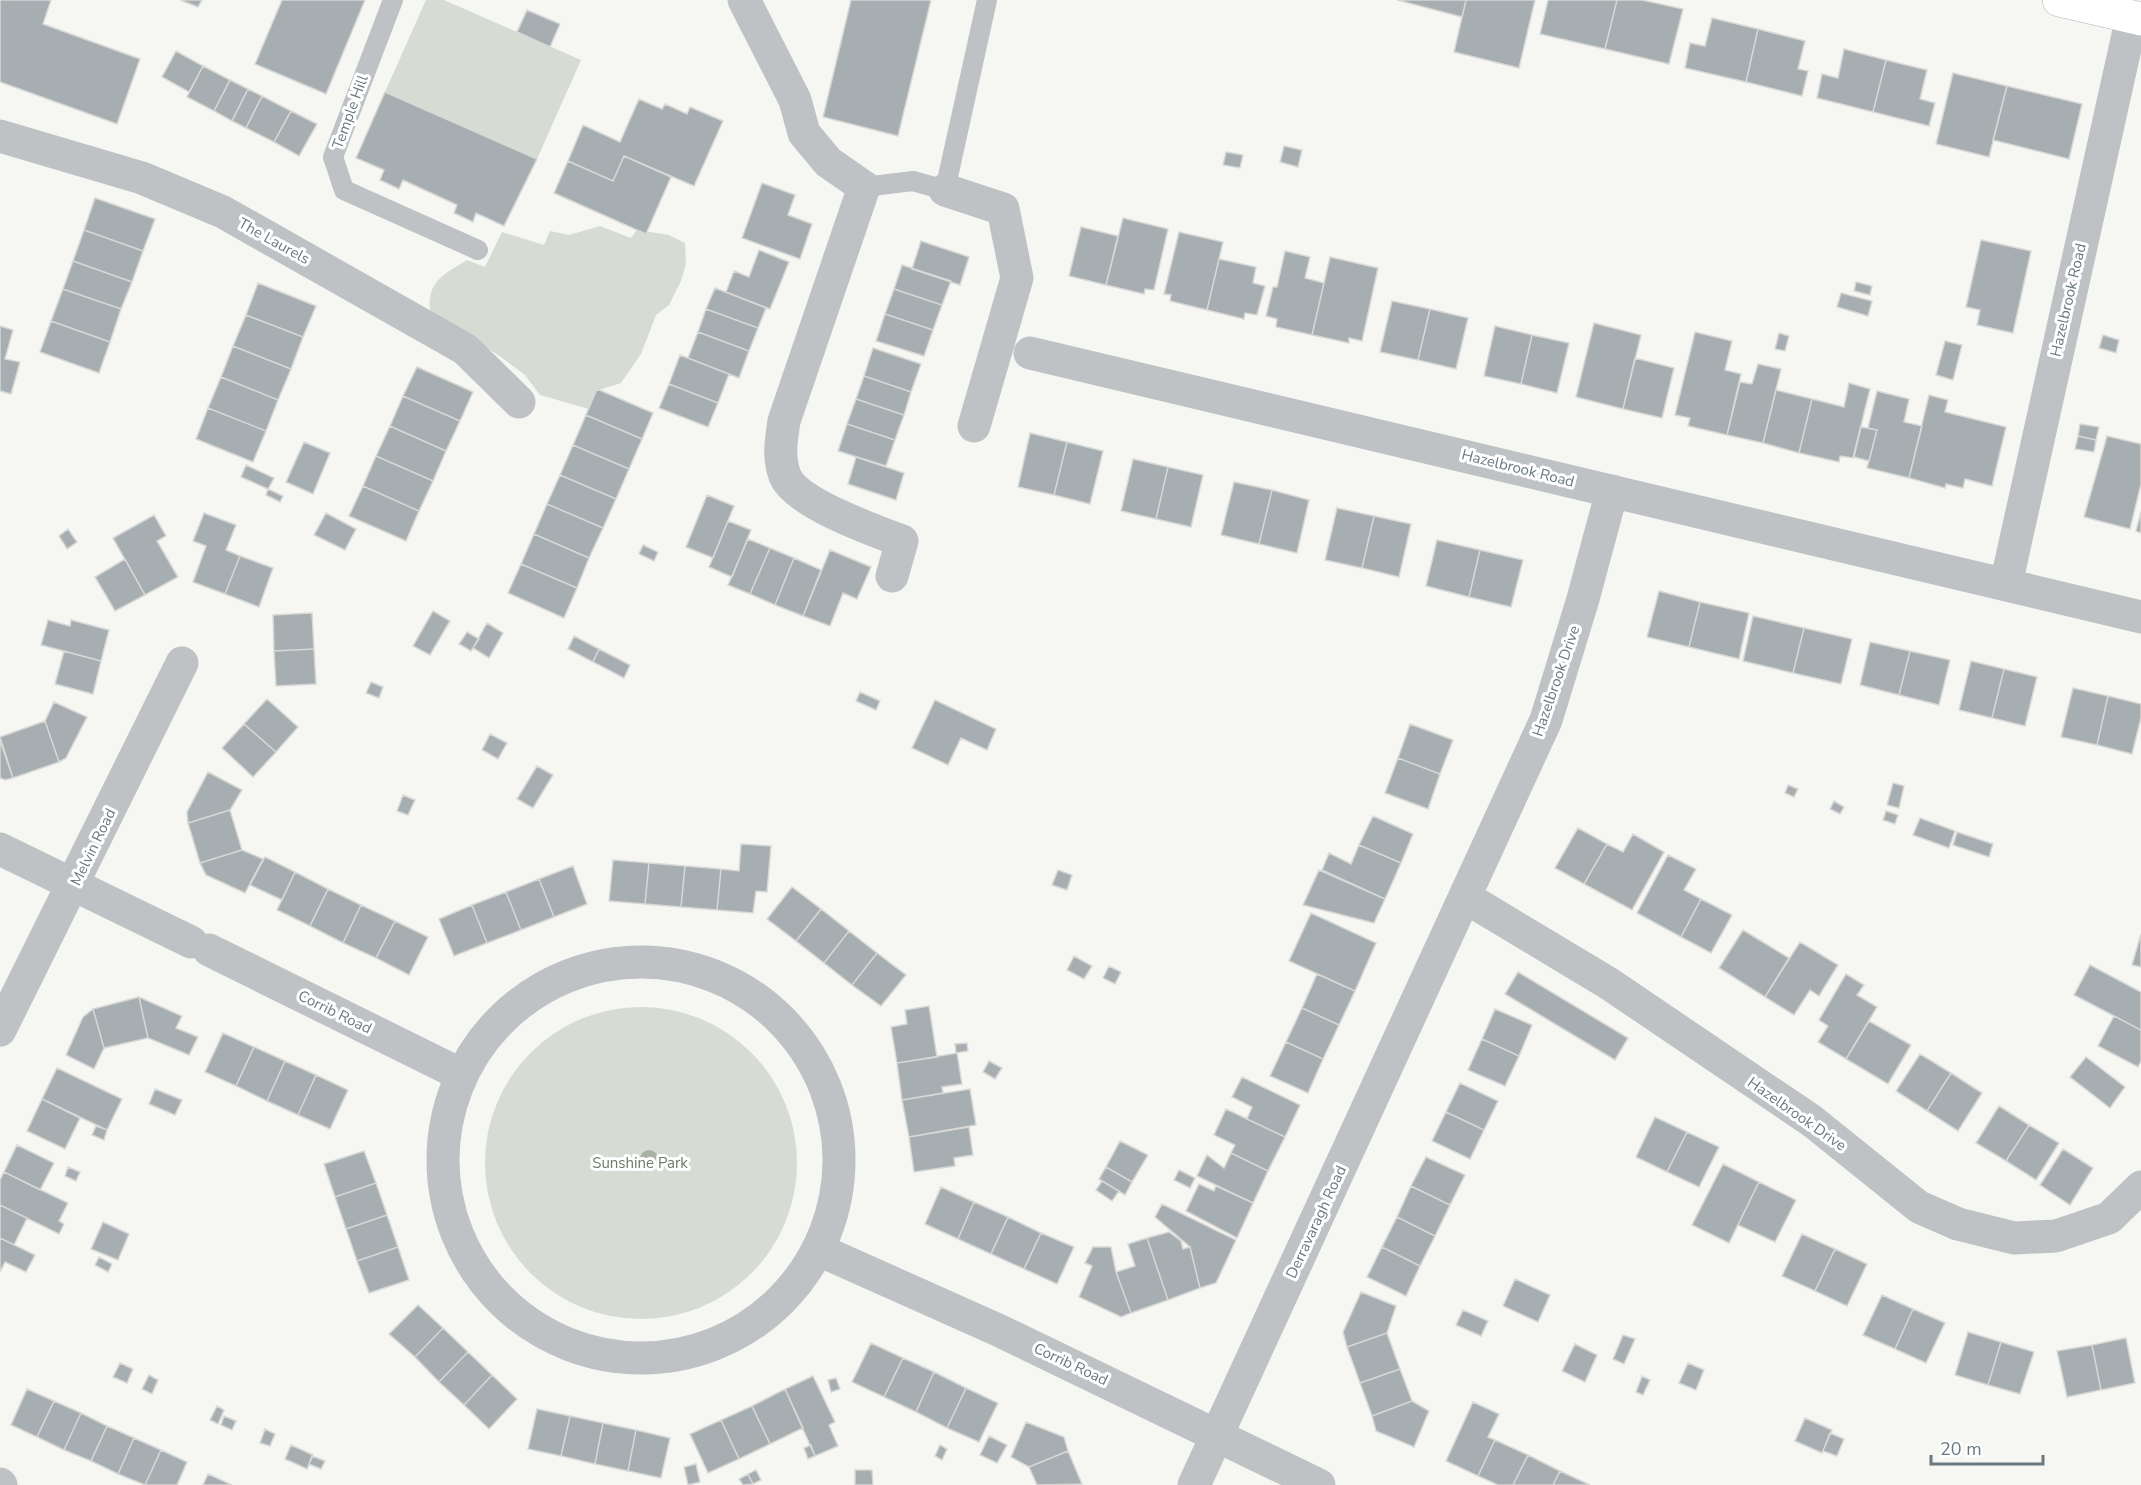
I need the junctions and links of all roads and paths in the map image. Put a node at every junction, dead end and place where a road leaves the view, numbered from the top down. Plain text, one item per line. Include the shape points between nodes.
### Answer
1 (393, 0) edge
2 (744, 0) edge
3 (987, 0) edge
4 (2059, 0) edge
5 (2137, 18) edge
6 (0, 136) edge
7 (864, 187) junction
8 (945, 190) junction
9 (478, 250) dead end
10 (1030, 353) dead end
11 (519, 402) dead end
12 (974, 426) dead end
13 (1612, 491) junction
14 (892, 576) dead end
15 (2006, 584) junction
16 (2141, 617) edge
17 (182, 663) dead end
18 (0, 849) edge
19 (73, 887) junction
20 (1465, 897) junction
21 (1437, 958) joint
22 (0, 1030) edge
23 (460, 1074) junction
24 (2141, 1187) edge
25 (819, 1250) junction
26 (1218, 1434) junction
27 (1194, 1485) edge
28 (1319, 1485) edge

1 - 9 lane, Temple Hill via 333,157 344,190
2 - 7 street via 795,100 804,133 828,162
3 - 8 lane
4 - 5 main road
5 - 15 street, Hazelbrook Road
6 - 11 street, The Laurels via 142,178 223,212 465,349
7 - 8 lane via 913,181
7 - 14 street via 784,421 779,450 786,479 806,497 836,515 902,541
8 - 12 street via 1003,209 1017,278
10 - 13 street, Hazelbrook Road
13 - 15 street, Hazelbrook Road
13 - 20 street, Hazelbrook Drive via 1546,720
15 - 16 street, Hazelbrook Road
17 - 19 street, Melvin Road
18 - 19 street, Corrib Road
19 - 22 street, Melvin Road
19 - 23 street, Corrib Road
20 - 21 street, Hazelbrook Drive
20 - 24 street, Hazelbrook Drive via 1608,983 1812,1121 1919,1208 1958,1224 2014,1238 2056,1236 2109,1218
21 - 26 street, Derravaragh Road
23 - 25 street via 441,1140 447,1209 474,1272 523,1322 585,1353 653,1360 721,1344 778,1305
23 - 25 street via 486,1033 522,1000 564,976 610,963 659,962 706,972 750,993 787,1025 815,1064 834,1108 840,1156 836,1204
25 - 26 street, Corrib Road
26 - 27 street, Derravaragh Road
26 - 28 street, Corrib Road

